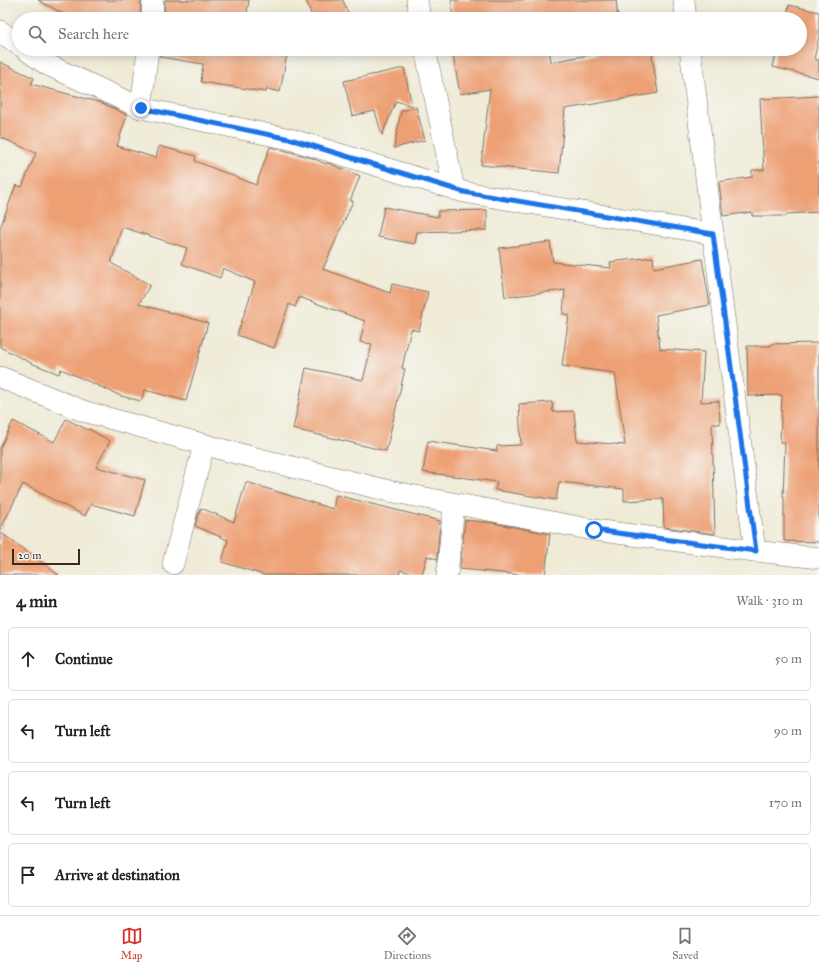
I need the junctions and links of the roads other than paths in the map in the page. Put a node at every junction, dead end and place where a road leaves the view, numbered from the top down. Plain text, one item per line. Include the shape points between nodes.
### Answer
1 (153, 0) edge
2 (417, 0) edge
3 (684, 0) edge
4 (152, 12) edge
5 (419, 12) edge
6 (685, 12) edge
7 (0, 31) edge
8 (12, 40) edge
9 (35, 56) edge
10 (147, 56) edge
11 (426, 56) edge
12 (691, 56) edge
13 (141, 108) junction
14 (454, 189) junction
15 (713, 234) junction
16 (0, 377) edge
17 (204, 445) junction
18 (454, 504) junction
19 (756, 551) junction
20 (819, 558) edge
21 (173, 564) dead end
22 (447, 575) edge

1 - 4 street
2 - 5 street
3 - 6 street
7 - 8 street
9 - 13 street via 46,64
10 - 13 street
11 - 14 street
12 - 15 street
13 - 14 street via 290,139
14 - 15 street
15 - 19 street
16 - 17 street via 83,411
17 - 18 street via 389,491
17 - 21 street
18 - 19 street via 594,530
18 - 22 street
19 - 20 street

